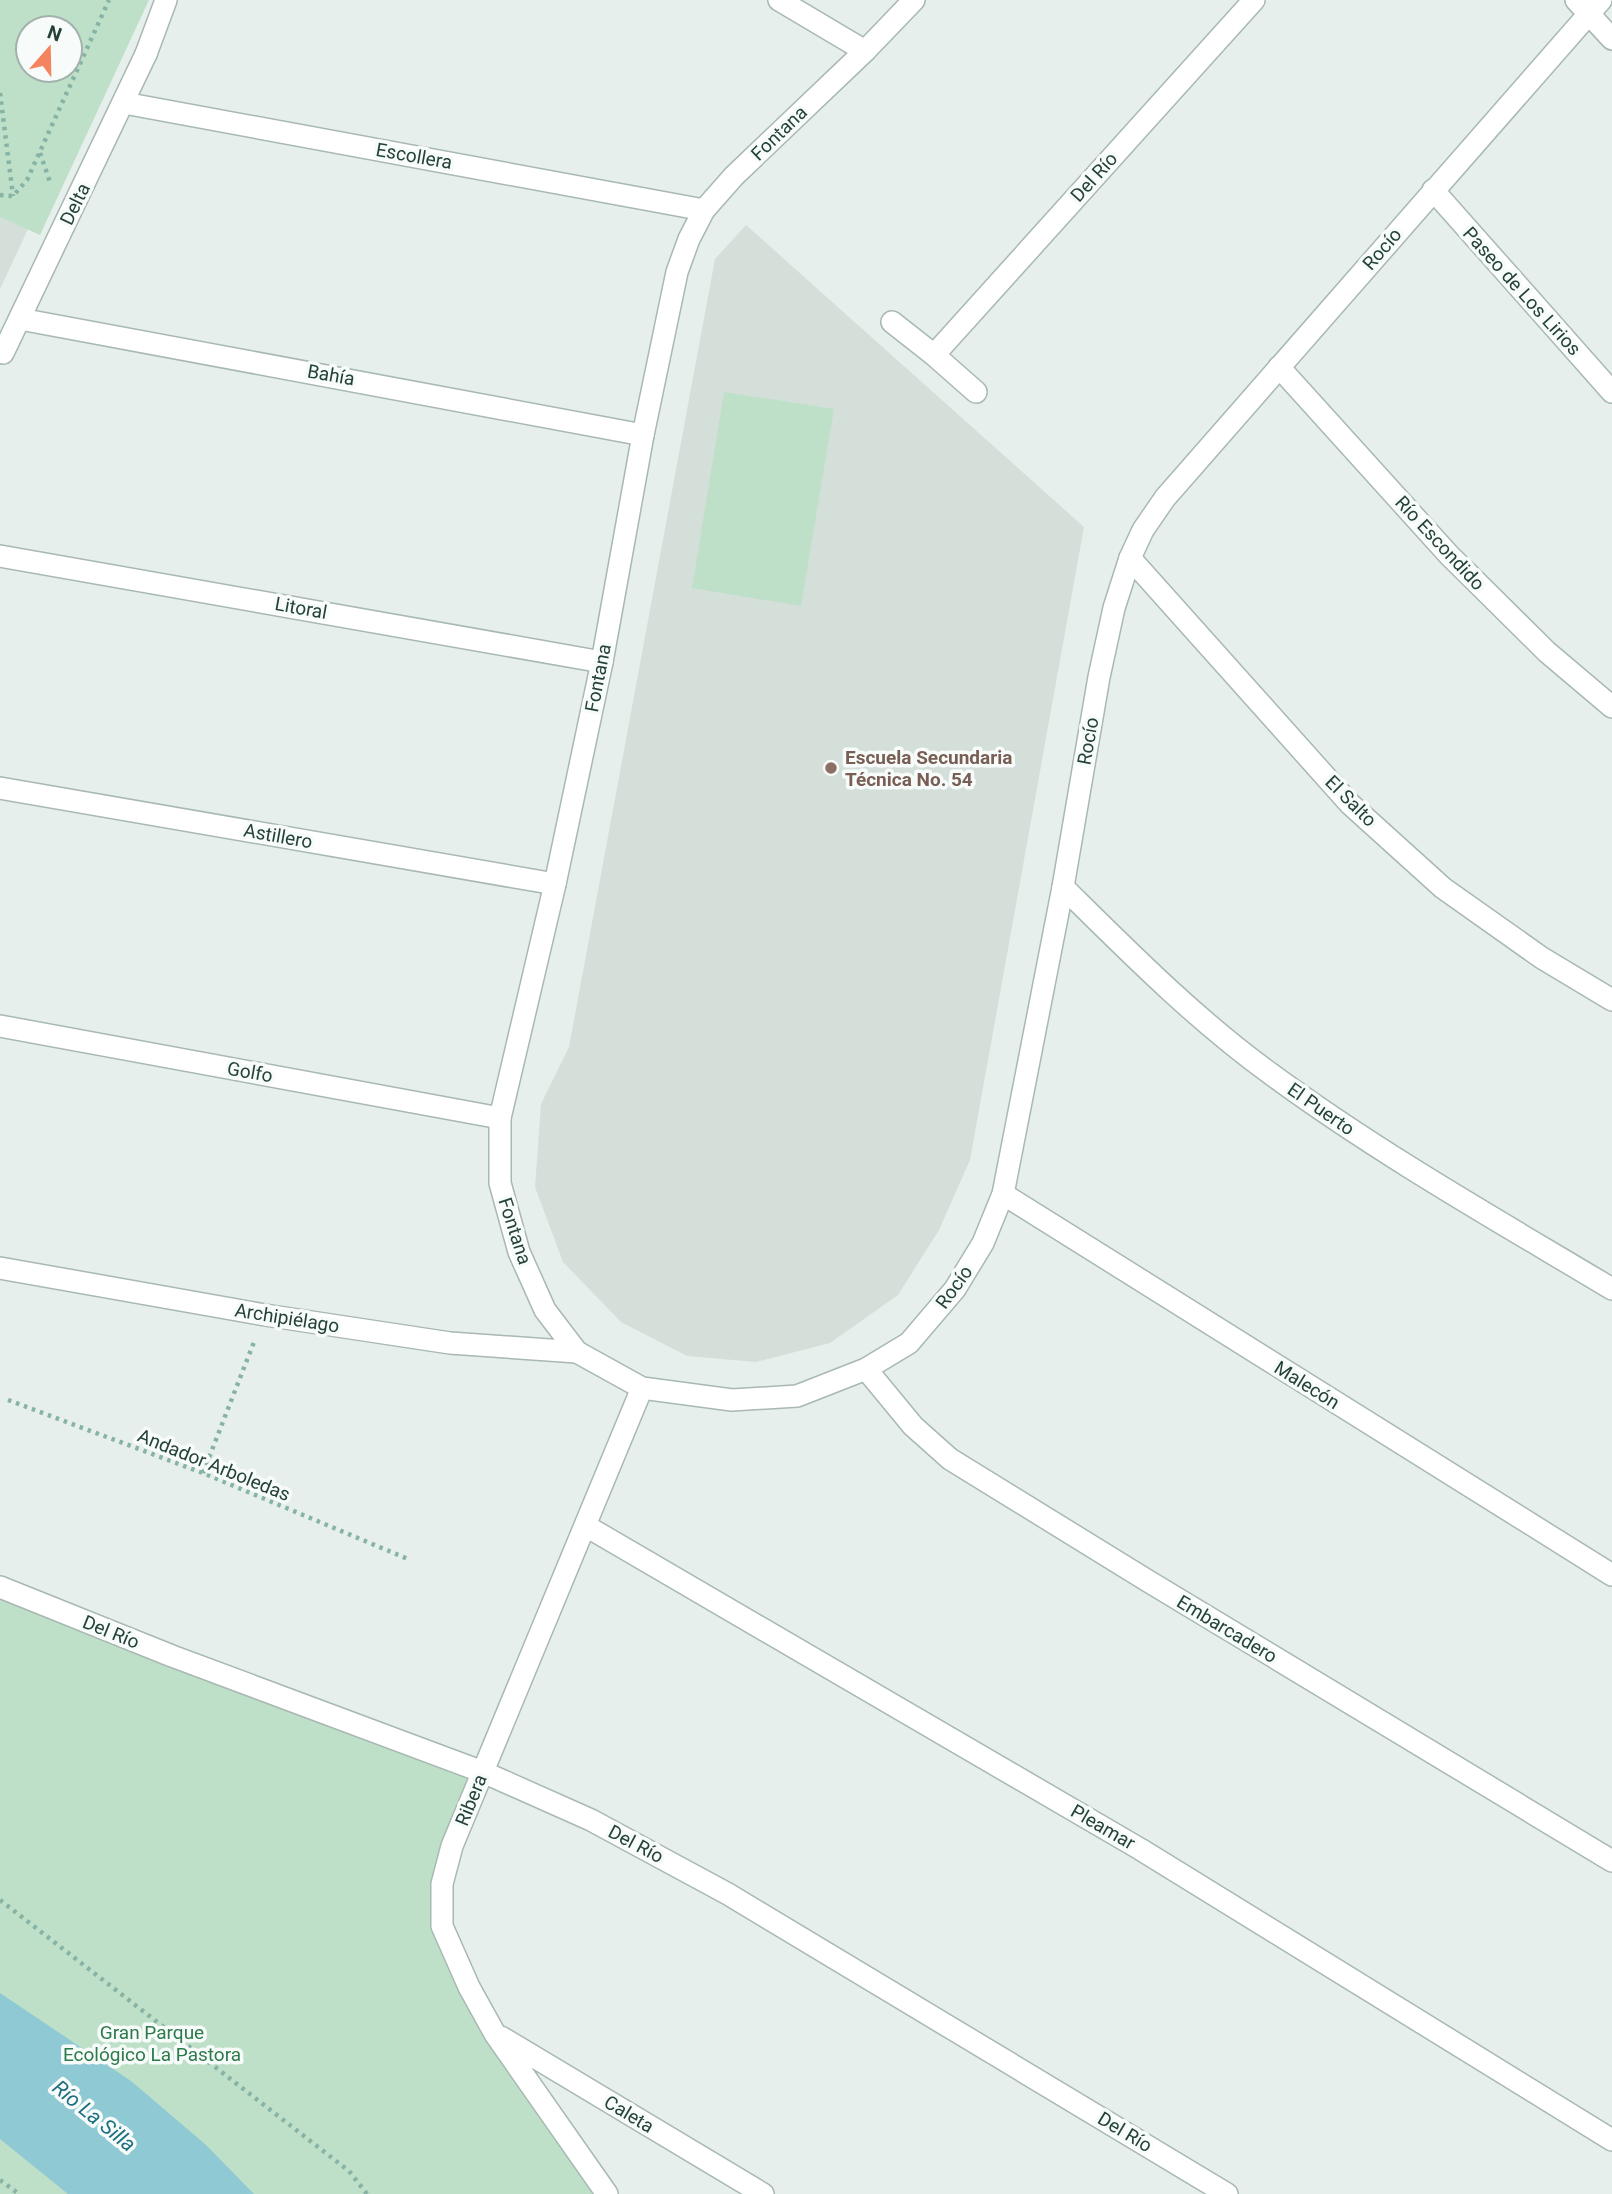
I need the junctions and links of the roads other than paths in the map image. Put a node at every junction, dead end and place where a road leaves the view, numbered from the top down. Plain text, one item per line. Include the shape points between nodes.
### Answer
1 (166, 0) edge
2 (779, 0) edge
3 (914, 0) edge
4 (1254, 0) edge
5 (1589, 5) edge
6 (1612, 39) edge
7 (865, 51) junction
8 (124, 103) junction
9 (1433, 190) junction
10 (704, 210) junction
11 (20, 319) junction
12 (892, 322) dead end
13 (934, 355) junction
14 (1, 356) edge
15 (1279, 368) junction
16 (976, 392) dead end
17 (1612, 392) edge
18 (643, 435) junction
19 (0, 556) edge
20 (1130, 558) junction
21 (602, 662) junction
22 (1612, 707) edge
23 (0, 788) edge
24 (555, 884) junction
25 (1063, 887) junction
26 (1612, 1000) edge
27 (0, 1026) edge
28 (500, 1118) junction
29 (1003, 1194) junction
30 (0, 1268) edge
31 (1612, 1289) edge
32 (576, 1352) junction
33 (866, 1369) junction
34 (642, 1388) junction
35 (586, 1526) junction
36 (1612, 1575) edge
37 (0, 1587) edge
38 (483, 1772) junction
39 (1612, 1861) edge
40 (495, 2034) junction
41 (1612, 2140) edge
42 (607, 2194) edge
43 (763, 2194) edge
44 (1227, 2194) edge

1 - 8 street, Delta
2 - 7 street
3 - 7 street, Fontana
4 - 13 street, Del Río
5 - 6 street
5 - 9 street, Rocío
7 - 10 street, Fontana
8 - 10 street, Escollera
8 - 11 street, Delta
9 - 15 street, Rocío
9 - 17 street, Paseo de Los Lirios
10 - 18 street, Fontana via 677,272
11 - 14 street, Delta
11 - 18 street, Bahía
12 - 13 street
13 - 16 street
15 - 20 street, Rocío via 1165,498
15 - 22 street, Río Escondido via 1449,555 1547,652
18 - 21 street, Fontana
19 - 21 street, Litoral
20 - 25 street, Rocío via 1099,677
20 - 26 street, El Salto via 1350,804 1443,888 1542,958
21 - 24 street, Fontana
23 - 24 street, Astillero
24 - 28 street, Fontana
25 - 29 street, Rocío
25 - 31 street, El Puerto via 1171,993 1269,1073 1371,1145
27 - 28 street, Golfo
28 - 32 street, Fontana via 500,1182 519,1252 545,1310
29 - 33 street, Rocío via 956,1289 909,1343
29 - 36 street, Malecón
30 - 32 street, Archipiélago via 450,1343
32 - 34 street, Fontana
33 - 34 street, Rocío via 797,1396 732,1400
33 - 39 street, Embarcadero via 913,1426 959,1465
34 - 35 street, Ribera
35 - 38 street, Ribera
35 - 41 street, Pleamar via 1140,1849
37 - 38 street, Del Río
38 - 40 street, Ribera via 452,1846 442,1884 442,1926
38 - 44 street, Del Río via 592,1820 728,1894
40 - 42 street, Ribera
40 - 43 street, Caleta

